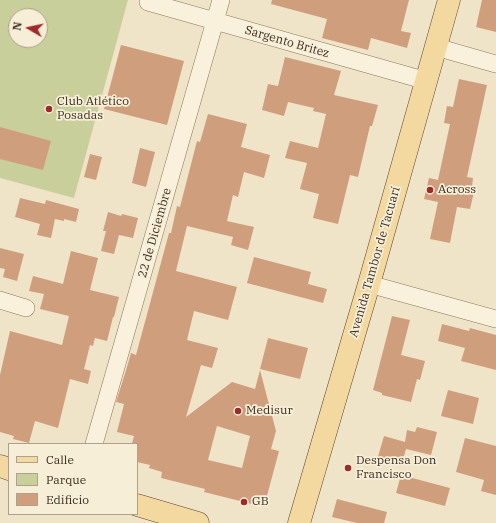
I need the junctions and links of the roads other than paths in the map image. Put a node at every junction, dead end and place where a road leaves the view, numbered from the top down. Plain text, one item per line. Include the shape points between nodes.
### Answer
1 (221, 0) edge
2 (449, 0) edge
3 (148, 2) dead end
4 (215, 21) junction
5 (436, 47) junction
6 (496, 64) edge
7 (427, 81) junction
8 (369, 284) junction
9 (0, 300) edge
10 (26, 308) dead end
11 (496, 320) edge
12 (94, 443) edge
13 (138, 506) edge
14 (198, 523) edge
15 (299, 523) edge

1 - 4 street, 22 de Diciembre
2 - 5 main road, Avenida Tambor de Tacuarí
3 - 4 street, Sargento Britez
4 - 7 street, Sargento Britez
4 - 12 street, 22 de Diciembre
5 - 6 street
5 - 7 main road, Avenida Tambor de Tacuarí
7 - 8 main road, Avenida Tambor de Tacuarí
8 - 11 street
8 - 15 main road, Avenida Tambor de Tacuarí
9 - 10 street
13 - 14 main road

